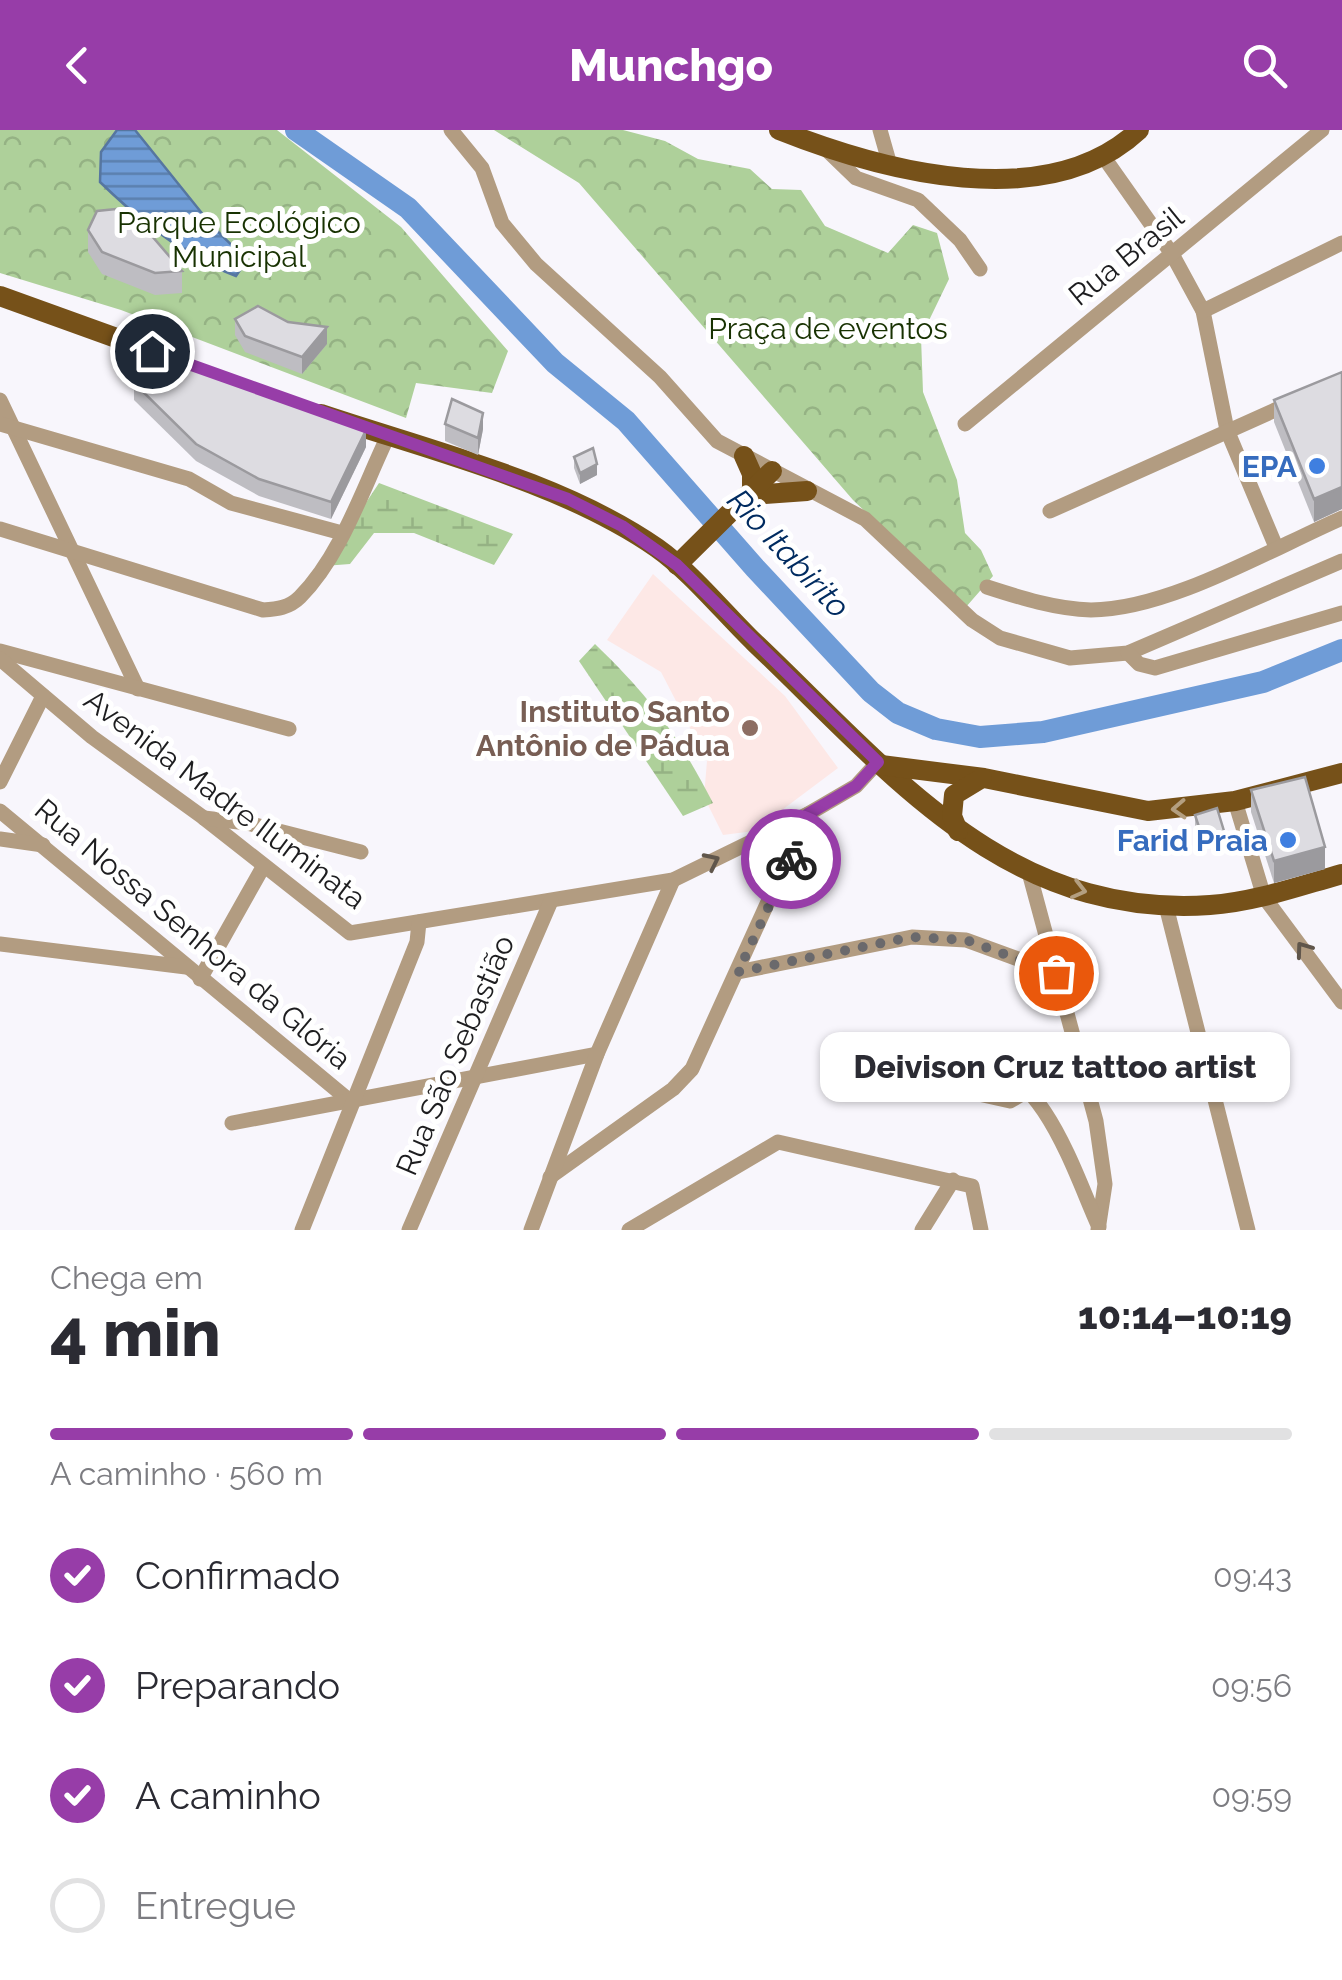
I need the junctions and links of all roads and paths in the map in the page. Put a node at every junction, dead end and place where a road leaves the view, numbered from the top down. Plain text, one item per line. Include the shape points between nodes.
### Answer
1 (451, 130) edge
2 (779, 130) edge
3 (880, 130) edge
4 (1139, 130) edge
5 (1322, 130) edge
6 (823, 146) junction
7 (1103, 156) junction
8 (890, 165) junction
9 (1342, 243) edge
10 (1172, 254) junction
11 (980, 268) dead end
12 (0, 296) edge
13 (1203, 310) junction
14 (170, 358) edge
15 (1309, 394) edge
16 (0, 400) edge
17 (296, 405) edge
18 (965, 424) dead end
19 (6, 426) edge
20 (1227, 430) junction
21 (388, 436) junction
22 (744, 456) junction
23 (772, 472) junction
24 (807, 491) junction
25 (749, 498) junction
26 (1050, 511) dead end
27 (1342, 518) edge
28 (0, 529) edge
29 (342, 533) junction
30 (1276, 548) junction
31 (76, 554) junction
32 (1342, 562) edge
33 (677, 565) junction
34 (987, 587) dead end
35 (1342, 613) edge
36 (0, 651) edge
37 (1128, 653) junction
38 (0, 660) edge
39 (138, 690) junction
40 (43, 696) junction
41 (289, 729) dead end
42 (879, 764) junction
43 (1342, 773) edge
44 (984, 778) junction
45 (0, 782) edge
46 (1234, 801) junction
47 (0, 812) edge
48 (808, 814) junction
49 (204, 818) junction
50 (958, 831) junction
51 (0, 839) edge
52 (42, 845) junction
53 (361, 852) dead end
54 (262, 867) junction
55 (1342, 874) edge
56 (1030, 876) junction
57 (673, 880) junction
58 (1264, 896) junction
59 (550, 901) junction
60 (1166, 906) junction
61 (419, 922) junction
62 (0, 944) edge
63 (186, 966) junction
64 (738, 972) junction
65 (1056, 973) junction
66 (200, 978) junction
67 (1342, 1002) edge
68 (597, 1054) junction
69 (478, 1076) junction
70 (1027, 1091) dead end
71 (350, 1100) junction
72 (232, 1123) dead end
73 (550, 1177) junction
74 (953, 1180) junction
75 (1099, 1228) edge
76 (302, 1230) edge
77 (410, 1230) edge
78 (532, 1230) edge
79 (629, 1230) edge
80 (922, 1230) edge
81 (981, 1230) edge
82 (1248, 1230) edge

1 - 22 street via 482,168 502,223 536,264 660,376 717,441
2 - 6 main road
3 - 8 street
4 - 7 main road
5 - 10 street, Rua Brasil
6 - 8 main road
6 - 11 street via 856,178 918,200
7 - 8 main road via 993,180
7 - 10 street
9 - 13 street
10 - 13 street
10 - 18 street, Rua Brasil
12 - 14 main road
13 - 20 street
15 - 20 street
16 - 19 street
17 - 21 main road
19 - 29 street via 189,479 231,503
19 - 31 street
20 - 26 street
20 - 30 street
21 - 29 street
21 - 33 main road via 568,499
22 - 23 street
22 - 25 main road via 752,474
23 - 24 street
23 - 25 main road
24 - 25 main road
24 - 37 street via 865,519 972,620 1000,638 1070,658
25 - 33 main road
27 - 30 street
28 - 31 street
29 - 31 street via 300,598 263,610
30 - 34 street via 1128,607 1058,606
31 - 39 street
32 - 37 street
33 - 42 main road
35 - 37 street via 1155,668
36 - 39 street
38 - 40 street, Avenida Madre Iluminata
39 - 41 street
40 - 45 street
40 - 49 street, Avenida Madre Iluminata
42 - 44 main road
42 - 48 street, Avenida Madre Iluminata
42 - 50 main road
43 - 46 main road
46 -> 44 main road via 1148,811
44 - 50 main road via 954,795
46 - 58 street
47 - 52 street, Rua Nossa Senhora da Glória
57 -> 48 street, Avenida Madre Iluminata
48 - 64 street
49 - 53 street
49 - 54 street, Avenida Madre Iluminata
50 - 56 main road
51 - 52 street
52 - 63 street, Rua Nossa Senhora da Glória
54 - 61 street, Avenida Madre Iluminata via 350,933
54 - 66 street
55 - 58 main road
56 -> 60 main road
56 - 65 street
57 - 59 street, Avenida Madre Iluminata
57 - 68 street
58 - 60 main road
67 -> 58 street
59 - 61 street, Avenida Madre Iluminata
59 - 69 street, Rua São Sebastião
60 - 82 street
61 - 71 street via 418,942
62 - 63 street
63 - 66 street, Rua Nossa Senhora da Glória
64 - 65 street via 912,937 966,940
64 - 73 street via 683,1080
65 - 75 street via 1096,1121 1105,1184
66 - 71 street, Rua Nossa Senhora da Glória
68 - 69 street
68 - 73 street
69 - 71 street
69 - 77 street, Rua São Sebastião
70 - 75 street via 1045,1108
71 - 72 street
71 - 76 street
73 - 78 street
74 - 79 street via 778,1142
74 - 80 street
74 - 81 street via 972,1186

